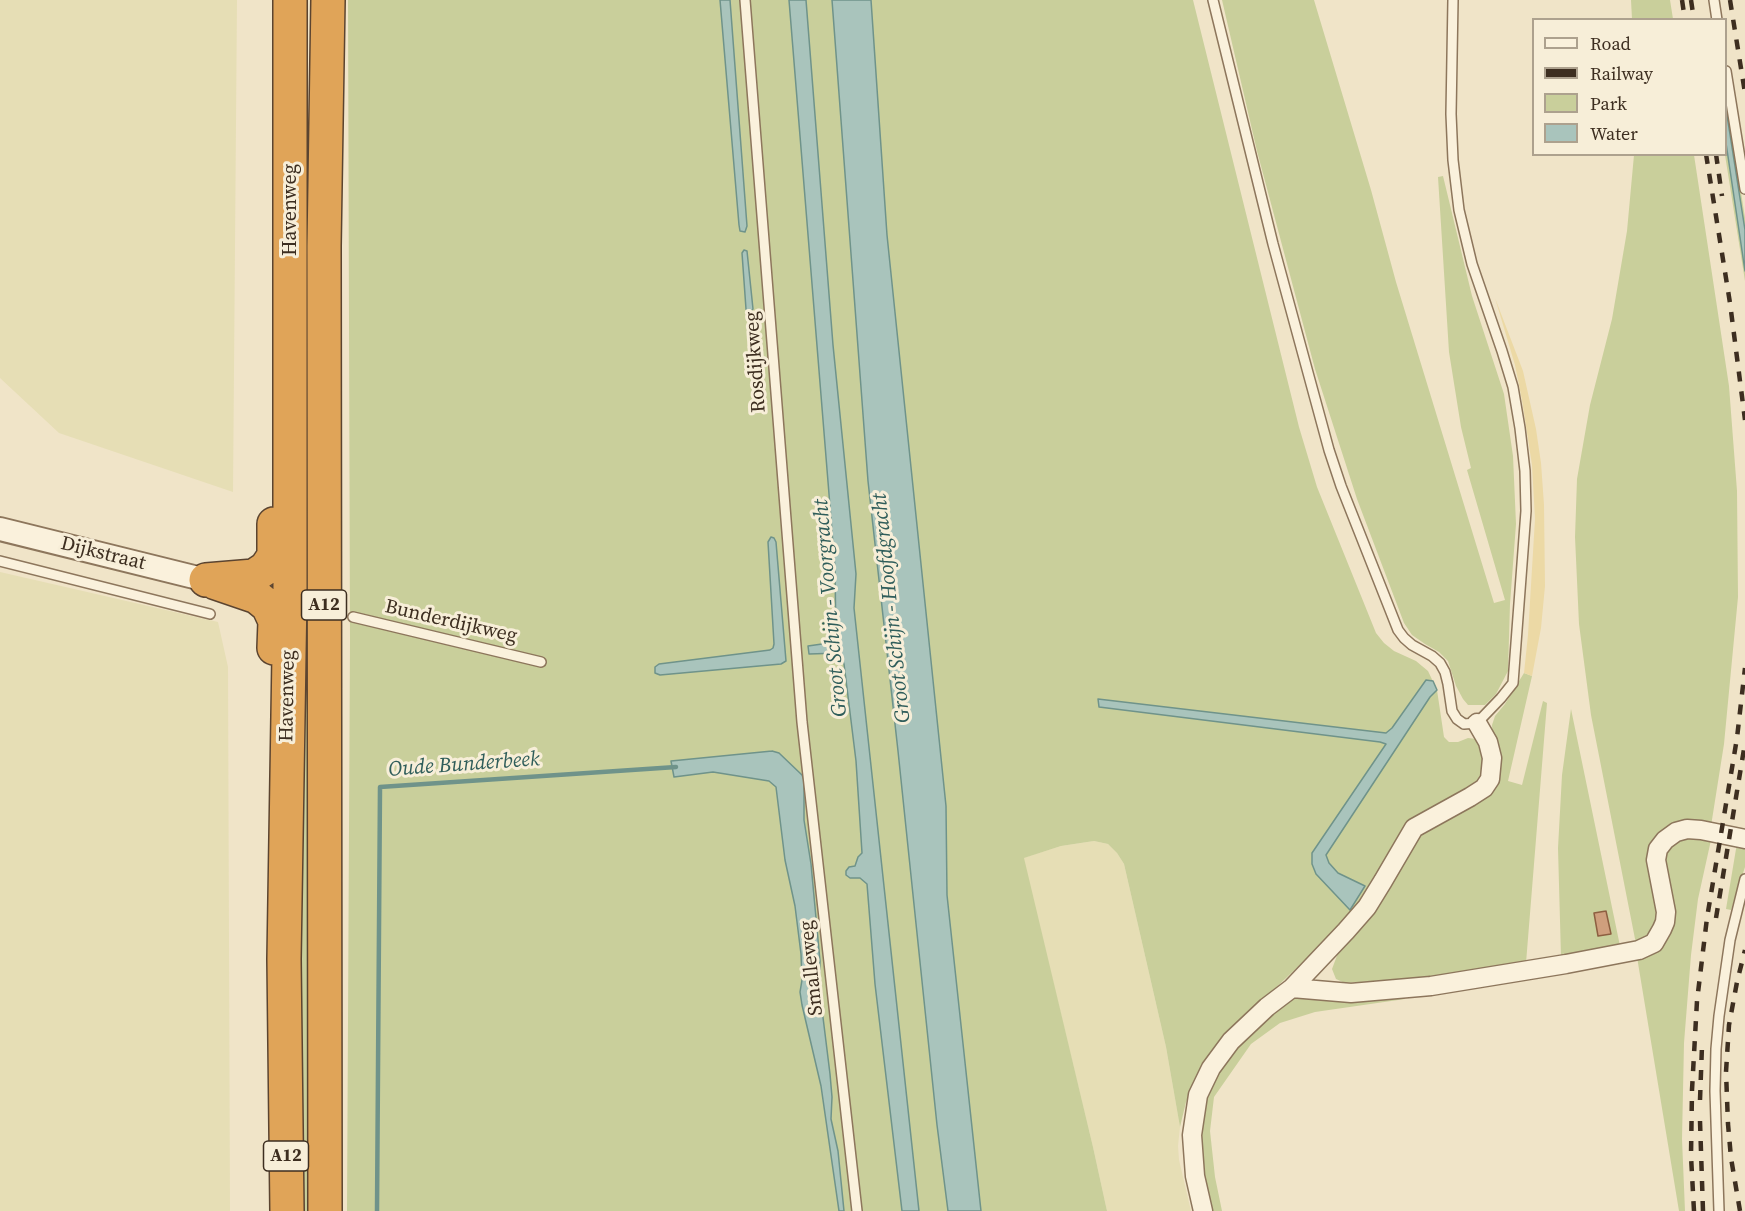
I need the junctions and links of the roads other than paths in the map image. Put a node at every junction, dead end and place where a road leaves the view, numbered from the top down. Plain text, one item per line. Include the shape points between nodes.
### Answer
1 (290, 0) edge
2 (327, 0) edge
3 (745, 0) edge
4 (1213, 0) edge
5 (1453, 0) edge
6 (1714, 0) edge
7 (1717, 18) edge
8 (1727, 83) edge
9 (291, 131) junction
10 (1745, 189) edge
11 (0, 529) edge
12 (0, 561) edge
13 (206, 580) junction
14 (210, 614) dead end
15 (353, 617) dead end
16 (541, 662) dead end
17 (802, 722) joint
18 (1477, 723) junction
19 (1745, 839) edge
20 (1745, 879) edge
21 (284, 959) junction
22 (1292, 988) junction
23 (286, 1211) edge
24 (325, 1211) edge
25 (857, 1211) edge
26 (1203, 1211) edge
27 (1719, 1211) edge

1 - 9 highway, Havenweg / A12
2 - 24 highway, Havenweg / A12
3 - 17 lane, Rosdijkweg
4 - 18 lane via 1273,244 1341,486 1398,630 1412,645 1440,663 1457,719 1464,724
5 - 18 lane via 1451,114 1460,210 1472,264 1513,387 1525,471 1526,511 1513,683
6 - 7 lane
8 - 10 lane
9 - 13 highway via 277,271 274,556 254,576
9 - 21 highway, Havenweg / A12
11 - 13 street, Dijkstraat
12 - 14 lane
13 - 21 highway via 257,597 268,606 274,621 274,817
15 - 16 lane, Bunderdijkweg
17 - 25 lane, Smalleweg
18 - 22 street via 1492,758 1490,778 1484,788 1414,828 1367,906
19 - 22 street via 1687,829 1665,840 1656,860 1665,922 1654,943 1639,950 1431,986 1351,993
20 - 27 lane via 1730,940 1716,1049
21 - 23 highway, Havenweg / A12
22 - 26 street via 1226,1047 1198,1095 1193,1117 1193,1158

